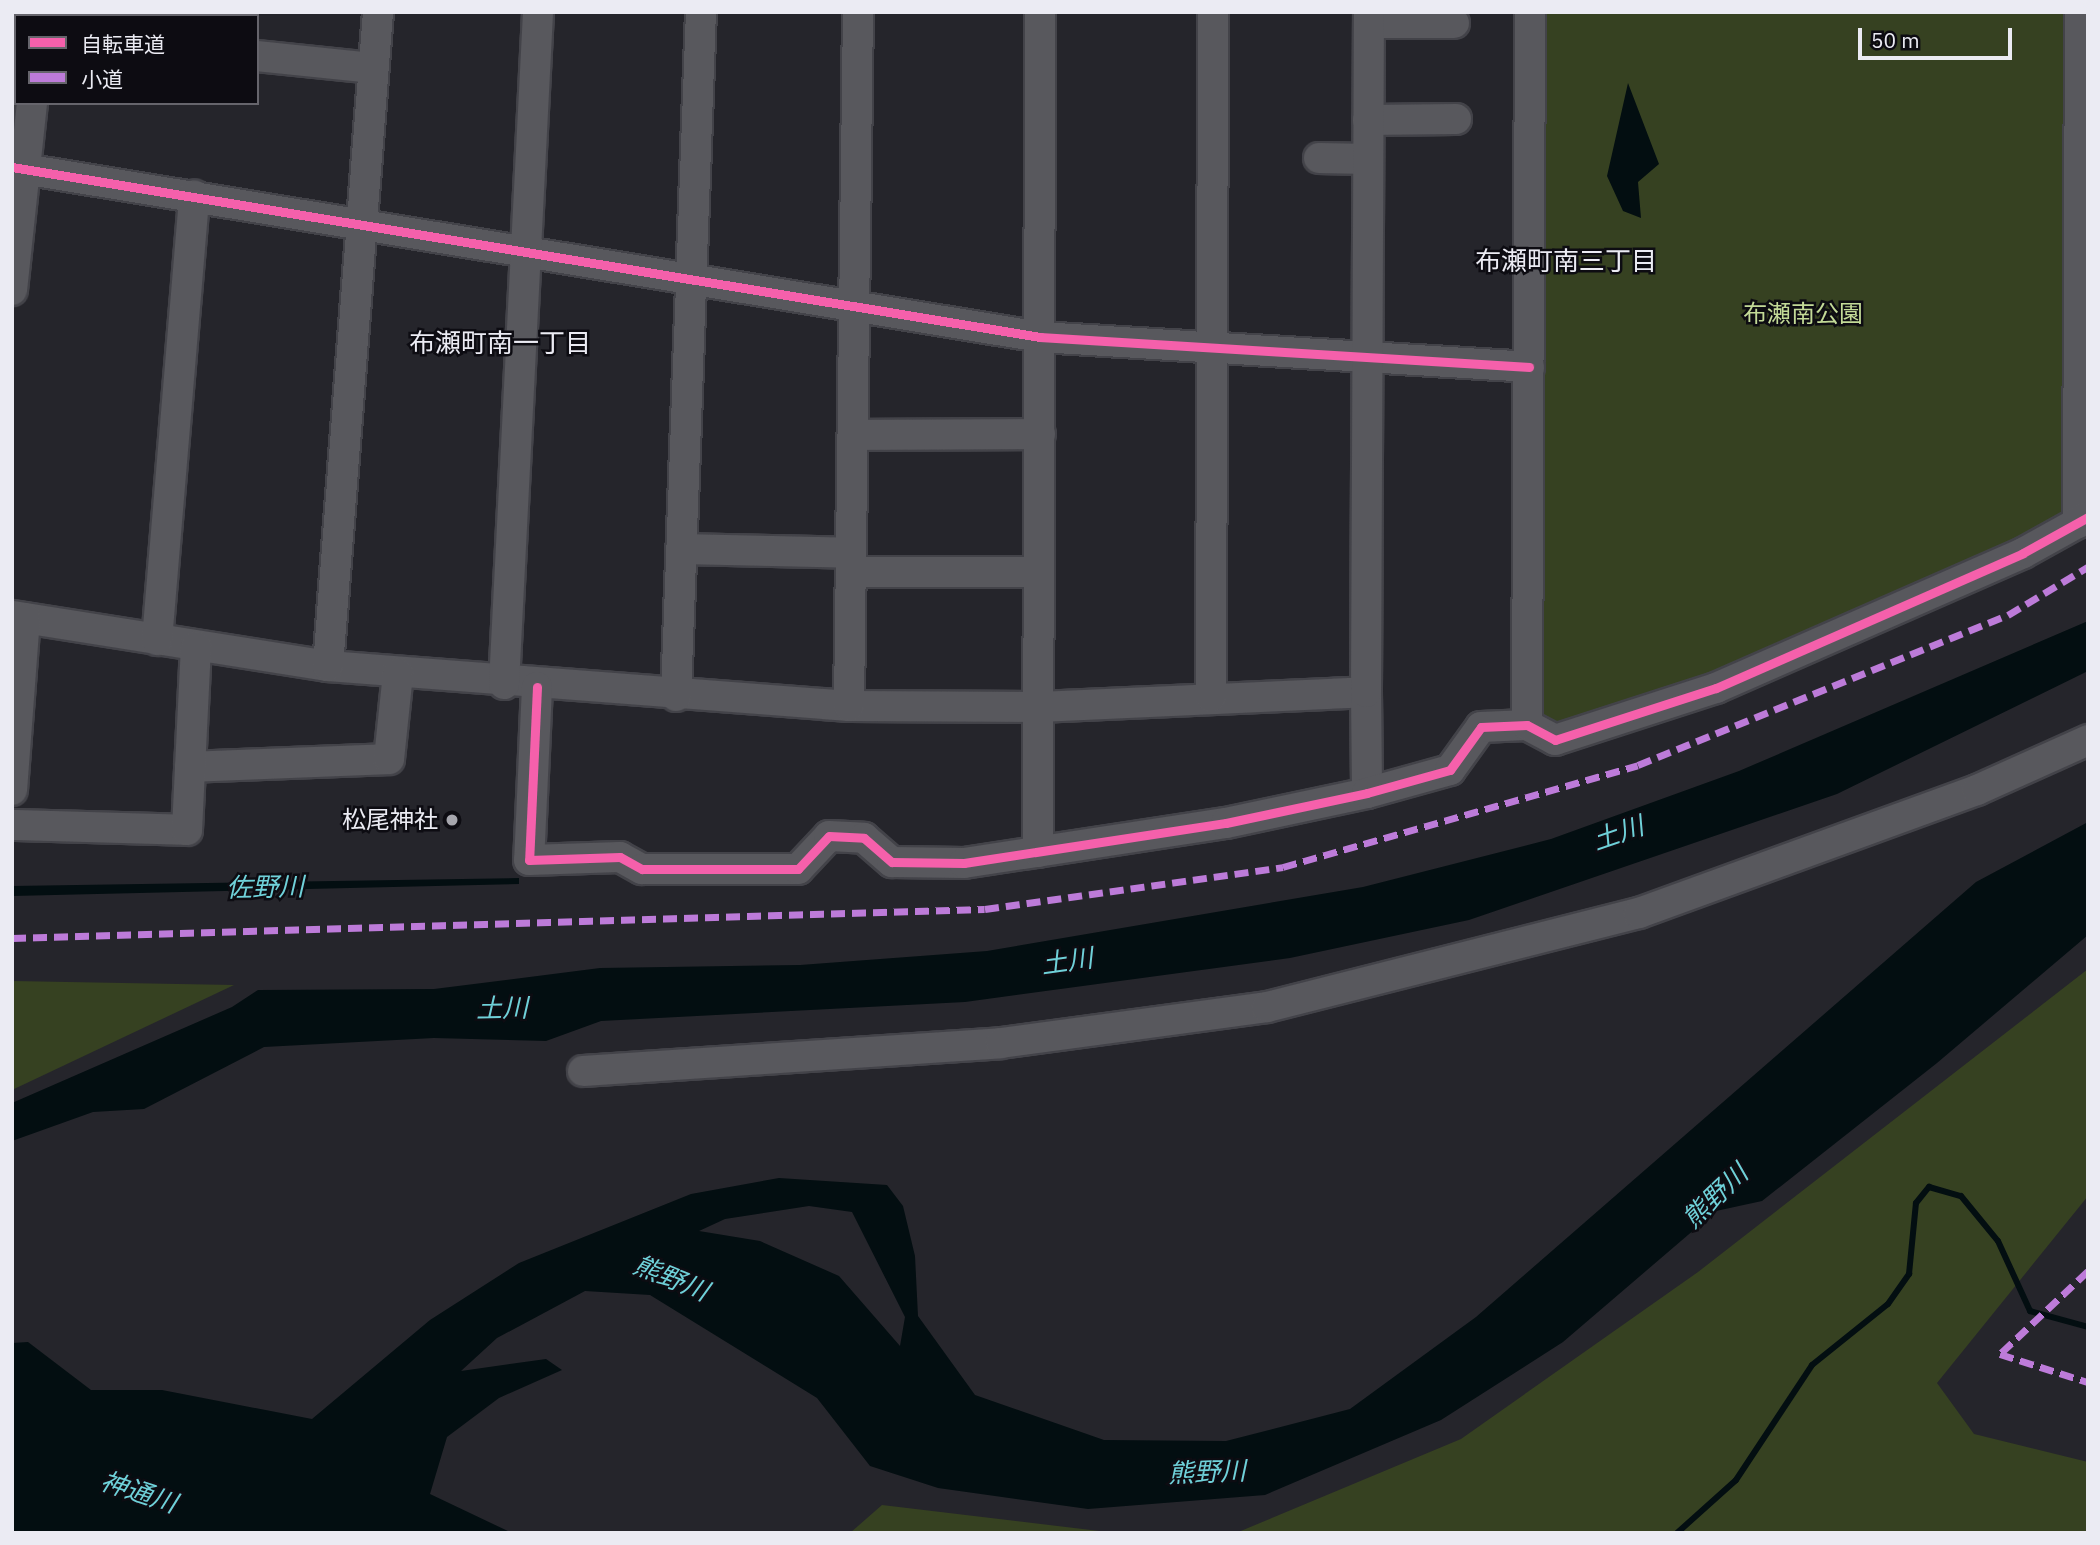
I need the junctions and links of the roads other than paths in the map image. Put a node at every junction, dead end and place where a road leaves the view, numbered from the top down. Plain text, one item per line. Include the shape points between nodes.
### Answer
1 (377, 12) edge
2 (538, 12) edge
3 (701, 12) edge
4 (858, 12) edge
5 (1040, 12) edge
6 (1213, 12) edge
7 (1530, 12) edge
8 (2080, 12) edge
9 (1369, 17) edge
10 (1454, 23) dead end
11 (259, 56) edge
12 (373, 68) junction
13 (32, 105) edge
14 (1456, 119) dead end
15 (1368, 120) junction
16 (1319, 158) dead end
17 (1367, 159) junction
18 (19, 166) edge
19 (194, 195) junction
20 (361, 221) junction
21 (526, 250) junction
22 (689, 276) junction
23 (12, 290) edge
24 (854, 306) junction
25 (1040, 337) junction
26 (1212, 347) junction
27 (1367, 357) junction
28 (1529, 367) junction
29 (853, 435) junction
30 (1040, 435) junction
31 (2083, 520) edge
32 (681, 549) junction
33 (851, 563) junction
34 (1039, 572) junction
35 (19, 617) edge
36 (157, 640) junction
37 (196, 646) junction
38 (328, 666) junction
39 (398, 673) junction
40 (504, 684) junction
41 (537, 687) junction
42 (1366, 692) junction
43 (676, 696) junction
44 (1211, 697) junction
45 (849, 706) junction
46 (1039, 707) junction
47 (1527, 724) junction
48 (2088, 740) edge
49 (190, 767) junction
50 (12, 790) edge
51 (1367, 793) junction
52 (12, 825) edge
53 (1038, 852) junction
54 (583, 1071) dead end

1 - 12 street
2 - 21 street
3 - 22 street
4 - 24 street
5 - 25 street
6 - 26 street
7 - 28 street
8 - 31 street
9 - 10 street
9 - 15 street
11 - 12 street
12 - 20 street
13 - 18 street
14 - 15 street
15 - 17 street
16 - 17 street
17 - 27 street
18 - 19 street
18 - 23 street
19 - 20 street
19 - 36 street
20 - 21 street
20 - 38 street
21 - 22 street
21 - 40 street
22 - 24 street
22 - 32 street
24 - 25 street
24 - 29 street
25 - 26 street
25 - 30 street
26 - 27 street
26 - 44 street
27 - 28 street
27 - 42 street
28 - 47 street
29 - 30 street
29 - 33 street
30 - 34 street
31 - 47 street via 1687,691 1555,740
32 - 33 street
32 - 43 street
33 - 34 street
33 - 45 street
34 - 46 street
35 - 36 street
35 - 50 street
36 - 37 street
37 - 38 street
37 - 49 street
38 - 39 street
39 - 40 street
39 - 49 street via 389,759
40 - 41 street
41 - 43 street
41 - 53 street via 528,859 620,857 642,869 798,869 829,836 864,838 892,862 964,863
42 - 44 street
42 - 51 street
43 - 45 street
44 - 46 street
45 - 46 street
46 - 53 street
47 - 51 street via 1481,727 1450,770
48 - 54 street via 1977,790 1639,913 1292,1001 1001,1043
49 - 52 street via 187,830
51 - 53 street via 1226,824

